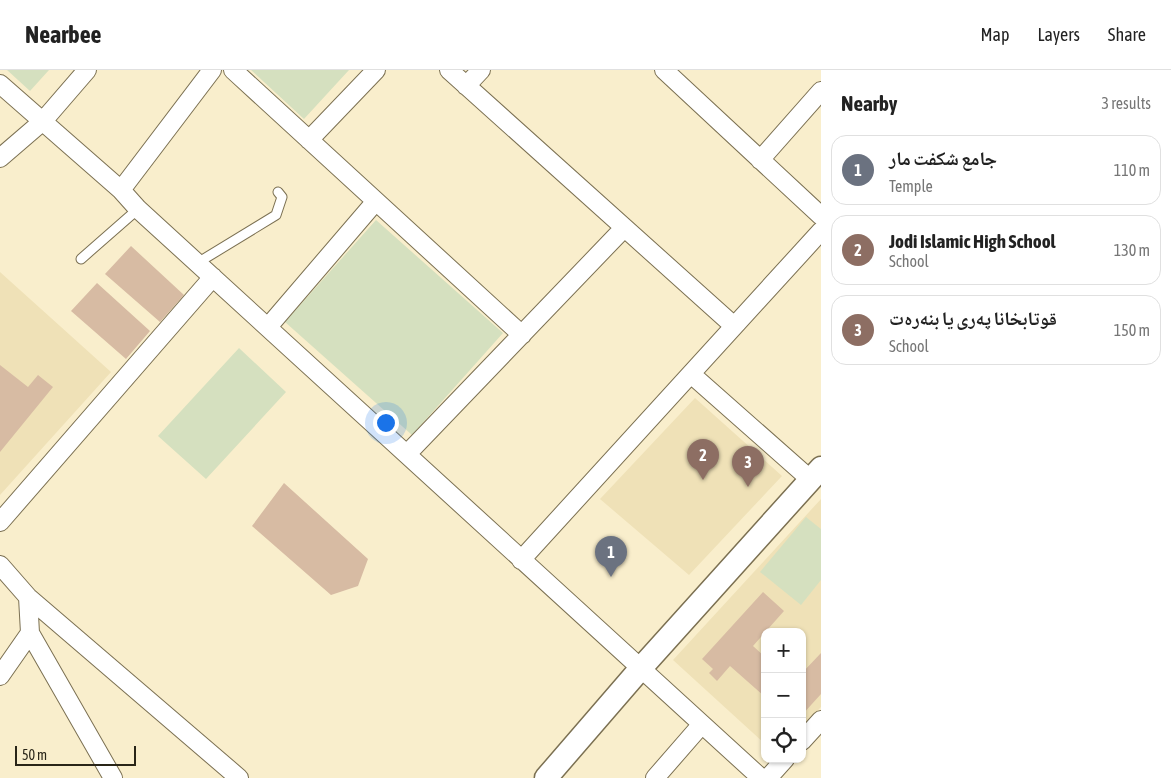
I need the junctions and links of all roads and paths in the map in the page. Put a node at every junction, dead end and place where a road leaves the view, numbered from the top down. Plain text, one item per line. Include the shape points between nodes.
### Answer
1 (87, 70) edge
2 (212, 70) edge
3 (233, 70) edge
4 (376, 70) edge
5 (449, 70) edge
6 (481, 70) edge
7 (664, 70) edge
8 (0, 84) edge
9 (466, 86) junction
10 (821, 91) edge
11 (43, 121) junction
12 (309, 140) junction
13 (0, 158) edge
14 (760, 160) junction
15 (121, 190) junction
16 (278, 192) dead end
17 (376, 201) junction
18 (138, 209) junction
19 (821, 216) edge
20 (624, 228) junction
21 (821, 231) edge
22 (81, 259) dead end
23 (199, 262) junction
24 (213, 277) junction
25 (734, 326) junction
26 (268, 327) junction
27 (522, 334) junction
28 (690, 374) junction
29 (407, 454) junction
30 (816, 474) edge
31 (0, 522) edge
32 (521, 560) junction
33 (0, 565) edge
34 (28, 596) junction
35 (30, 633) junction
36 (641, 668) junction
37 (0, 676) edge
38 (821, 720) edge
39 (702, 724) junction
40 (806, 737) edge
41 (781, 763) edge
42 (113, 778) edge
43 (239, 778) edge
44 (546, 778) edge
45 (655, 778) edge
46 (761, 778) edge
47 (768, 778) edge

1 - 11 street
2 - 15 street
3 - 12 street
4 - 12 street
5 - 9 street
6 - 9 street
7 - 14 street
8 - 11 street
9 - 20 street
10 - 14 street
11 - 13 street
11 - 15 street
12 - 17 street
14 - 19 street
15 - 18 street
16 - 23 lane via 282,197 276,214
17 - 26 street
17 - 27 street
18 - 22 lane
18 - 23 street
20 - 25 street
20 - 27 street
21 - 25 street
23 - 24 street
24 - 26 street
24 - 31 street
25 - 28 street
26 - 29 street
27 - 29 street
28 - 30 street
28 - 32 street
29 - 32 street
30 - 36 street
32 - 36 street
33 - 34 street
34 - 35 street
34 - 43 street
35 - 37 street
35 - 42 street
36 - 39 street
36 - 44 street
38 - 40 street
39 - 45 street
39 - 46 street
41 - 47 street

